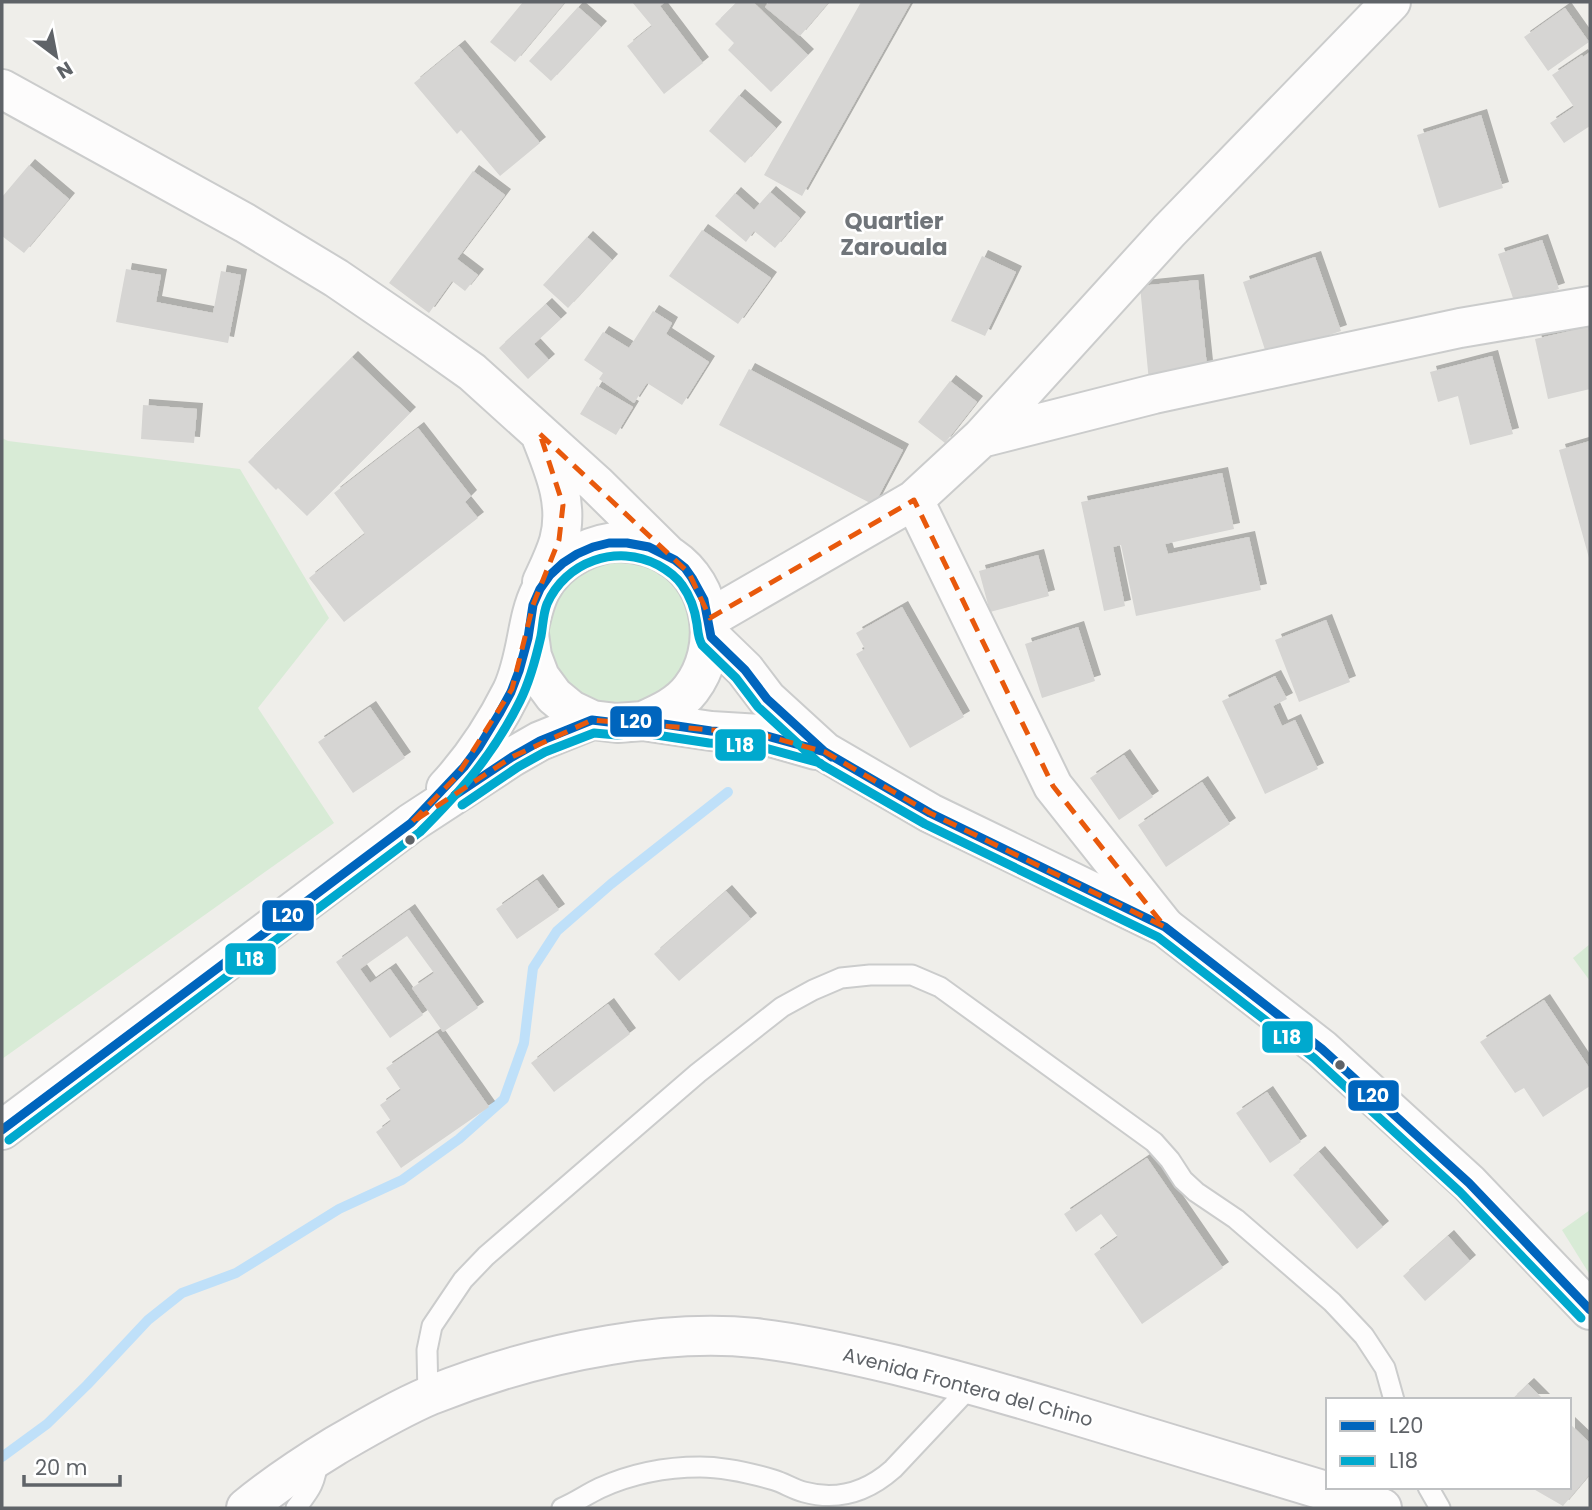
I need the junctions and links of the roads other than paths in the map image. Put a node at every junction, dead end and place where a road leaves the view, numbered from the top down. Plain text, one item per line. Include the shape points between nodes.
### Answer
1 (1391, 2) edge
2 (2, 89) edge
3 (1590, 306) edge
4 (540, 434) junction
5 (981, 438) junction
6 (914, 500) junction
7 (670, 557) junction
8 (531, 620) junction
9 (710, 628) junction
10 (592, 720) junction
11 (643, 721) junction
12 (825, 752) junction
13 (411, 823) junction
14 (1165, 927) junction
15 (2, 1130) edge
16 (1590, 1310) edge
17 (973, 1384) junction
18 (428, 1396) junction
19 (1393, 1398) edge
20 (318, 1457) junction
21 (1429, 1489) edge
22 (246, 1508) edge
23 (296, 1508) edge
24 (562, 1508) edge
25 (1382, 1508) edge
26 (1440, 1508) edge

1 - 5 street via 1169,231
2 - 4 street via 336,278 472,372
3 - 5 street via 1460,328 1167,391
4 - 7 street
4 - 8 street via 563,505 559,540
5 - 6 street
6 - 9 street
6 - 14 street via 1053,786
7 - 8 street via 645,545 617,542 590,547 565,560 545,580
7 - 9 street via 689,573 703,594
8 - 10 street via 532,656 540,677 554,696
8 - 13 street via 512,690 486,736 457,776
9 - 11 street via 705,666 691,690 669,709
9 - 12 street via 767,699
10 - 11 street
10 - 13 street via 512,757
11 - 12 street via 760,734
12 - 14 street via 930,813
13 - 15 street
14 - 16 street via 1322,1049 1469,1183
17 - 18 street, Avenida Frontera del Chino via 801,1344 694,1336 644,1339 535,1360
17 - 24 lane via 893,1469 850,1494 817,1495 727,1469 676,1468 625,1478
17 - 25 street, Avenida Frontera del Chino
18 - 19 lane via 427,1350 432,1326 463,1280 486,1256 698,1073 782,1007 841,978 912,975 940,987 1154,1142 1183,1180 1332,1302 1364,1336 1385,1368
18 - 20 street, Avenida Frontera del Chino
20 - 22 street, Avenida Frontera del Chino
20 - 23 lane via 313,1486
21 - 26 lane

